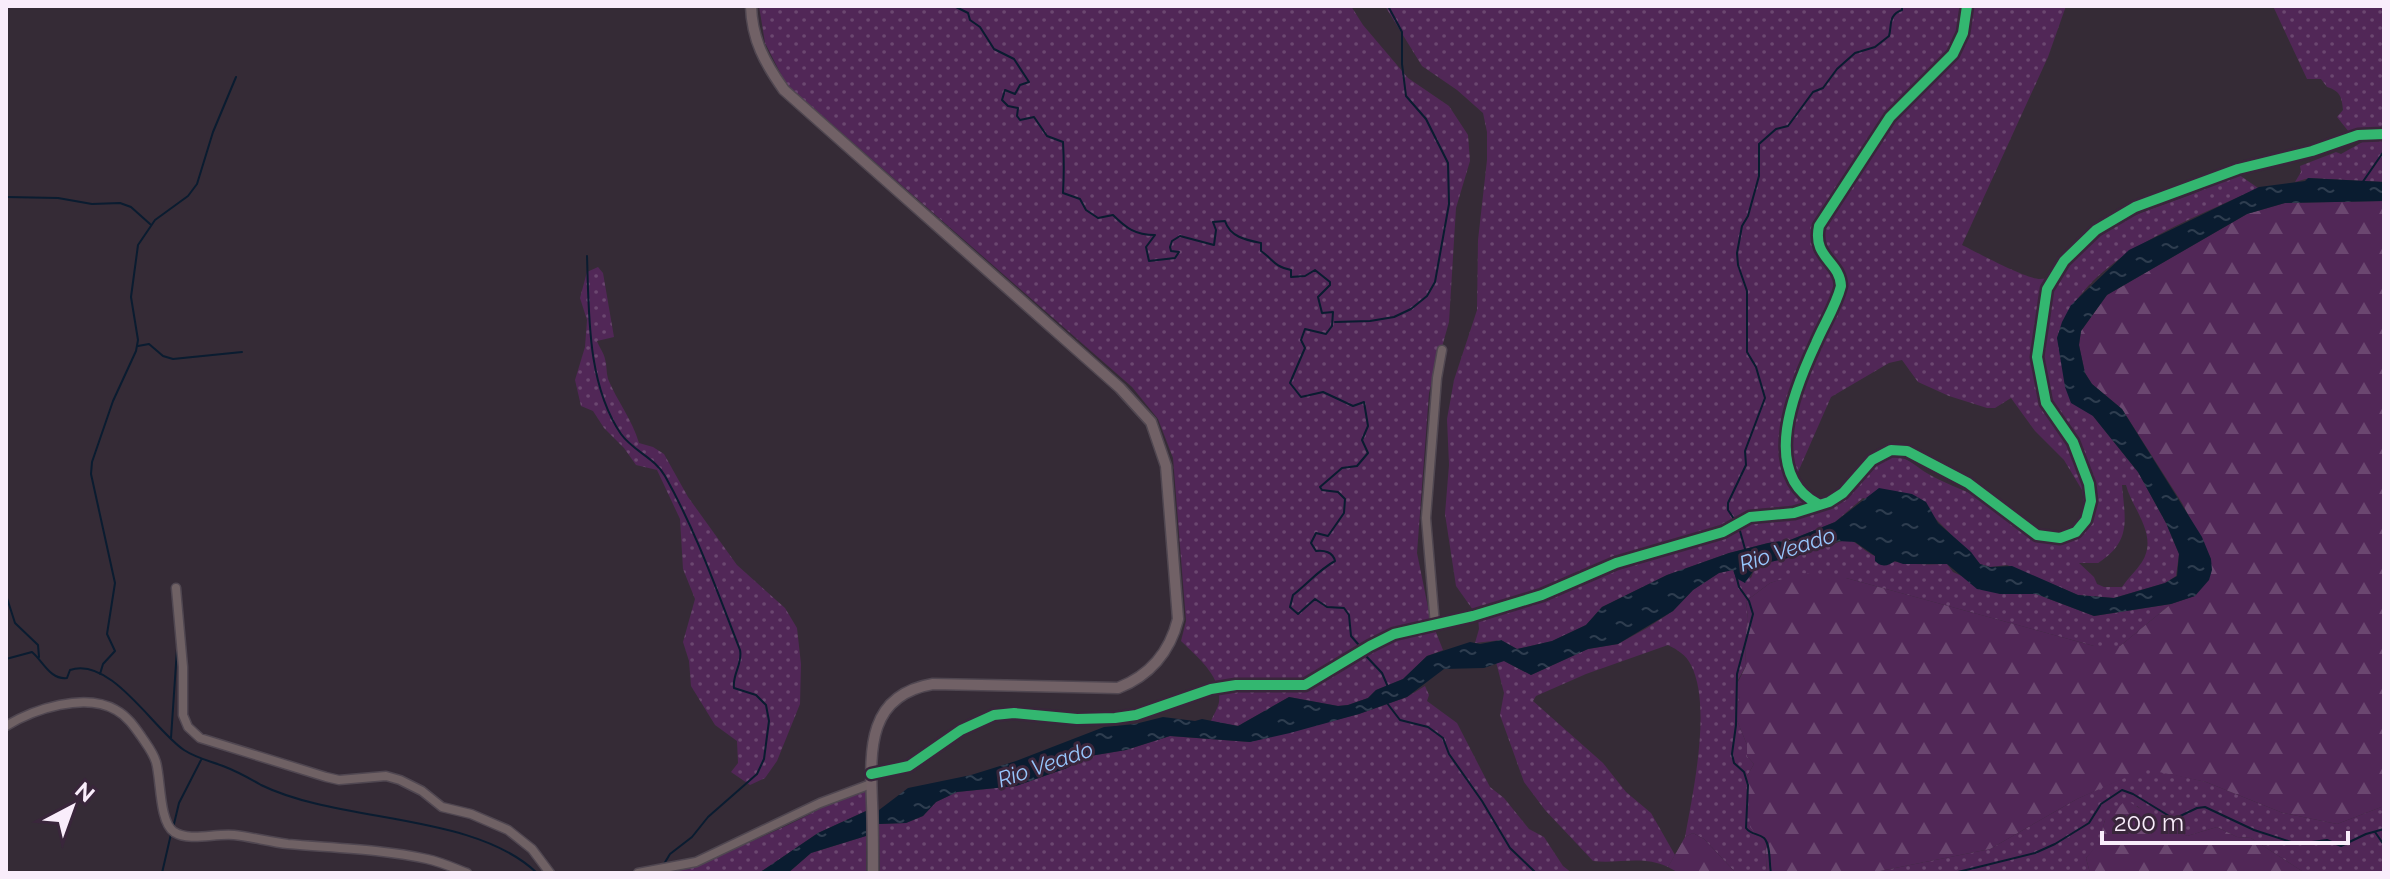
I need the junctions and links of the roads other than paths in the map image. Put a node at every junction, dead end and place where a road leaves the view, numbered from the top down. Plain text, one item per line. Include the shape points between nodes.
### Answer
1 (751, 6) edge
2 (1967, 6) edge
3 (2384, 134) edge
4 (1442, 350) dead end
5 (1818, 504) junction
6 (176, 588) dead end
7 (1435, 625) junction
8 (6, 726) edge
9 (871, 779) junction
10 (467, 873) edge
11 (550, 873) edge
12 (638, 873) edge
13 (873, 873) edge

1 - 9 main road via 763,59 784,90 1120,388 1151,422 1166,466 1178,619 1174,636 1152,668 1118,688 916,687 902,693 880,719
2 - 5 street via 1953,54 1890,117 1819,226 1818,246 1841,286 1798,383 1786,449 1791,479
3 - 5 street via 2358,135 2238,169 2135,207 2096,230 2055,272 2042,311 2037,357 2046,403 2069,435 2089,484 2090,508 2076,532 2060,538 2037,535 1987,494 1900,449 1879,455 1843,493
4 - 7 street via 1426,518
5 - 7 street via 1794,513 1750,517 1723,532 1616,563 1542,595
6 - 11 street via 183,715 200,738 339,780 400,780 442,807 508,830
7 - 9 street via 1383,638 1305,685 1211,689 1115,718 994,715 961,730 909,766
8 - 10 street via 79,703 114,709 151,750 166,823 182,835 233,835 403,855
9 - 12 street via 696,862
9 - 13 main road

